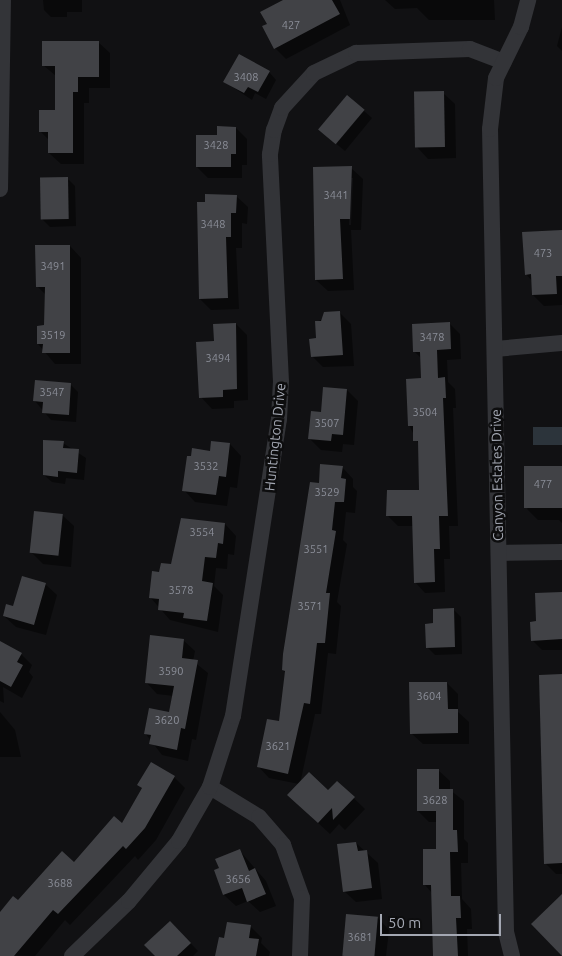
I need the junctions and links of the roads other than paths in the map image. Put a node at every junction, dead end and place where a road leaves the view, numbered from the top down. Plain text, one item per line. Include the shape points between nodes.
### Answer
1 (3, 0) edge
2 (528, 0) edge
3 (504, 62) junction
4 (1, 72) edge
5 (0, 189) edge
6 (562, 343) edge
7 (495, 349) junction
8 (499, 552) junction
9 (562, 552) edge
10 (210, 787) junction
11 (72, 956) edge
12 (300, 956) edge
13 (512, 956) edge

1 - 4 street
2 - 3 street, Canyon Estates Drive via 522,27
3 - 7 street, Canyon Estates Drive via 496,78 491,113
3 - 10 street, Huntington Drive via 470,49 356,53 324,67 304,81 289,98 278,119 270,165 281,382 278,429 239,692 227,740
4 - 5 street
6 - 7 street
7 - 8 street, Canyon Estates Drive
8 - 9 street
8 - 13 street, Canyon Estates Drive via 506,932
10 - 11 street, Huntington Drive via 158,870
10 - 12 street via 259,817 283,845 302,898

